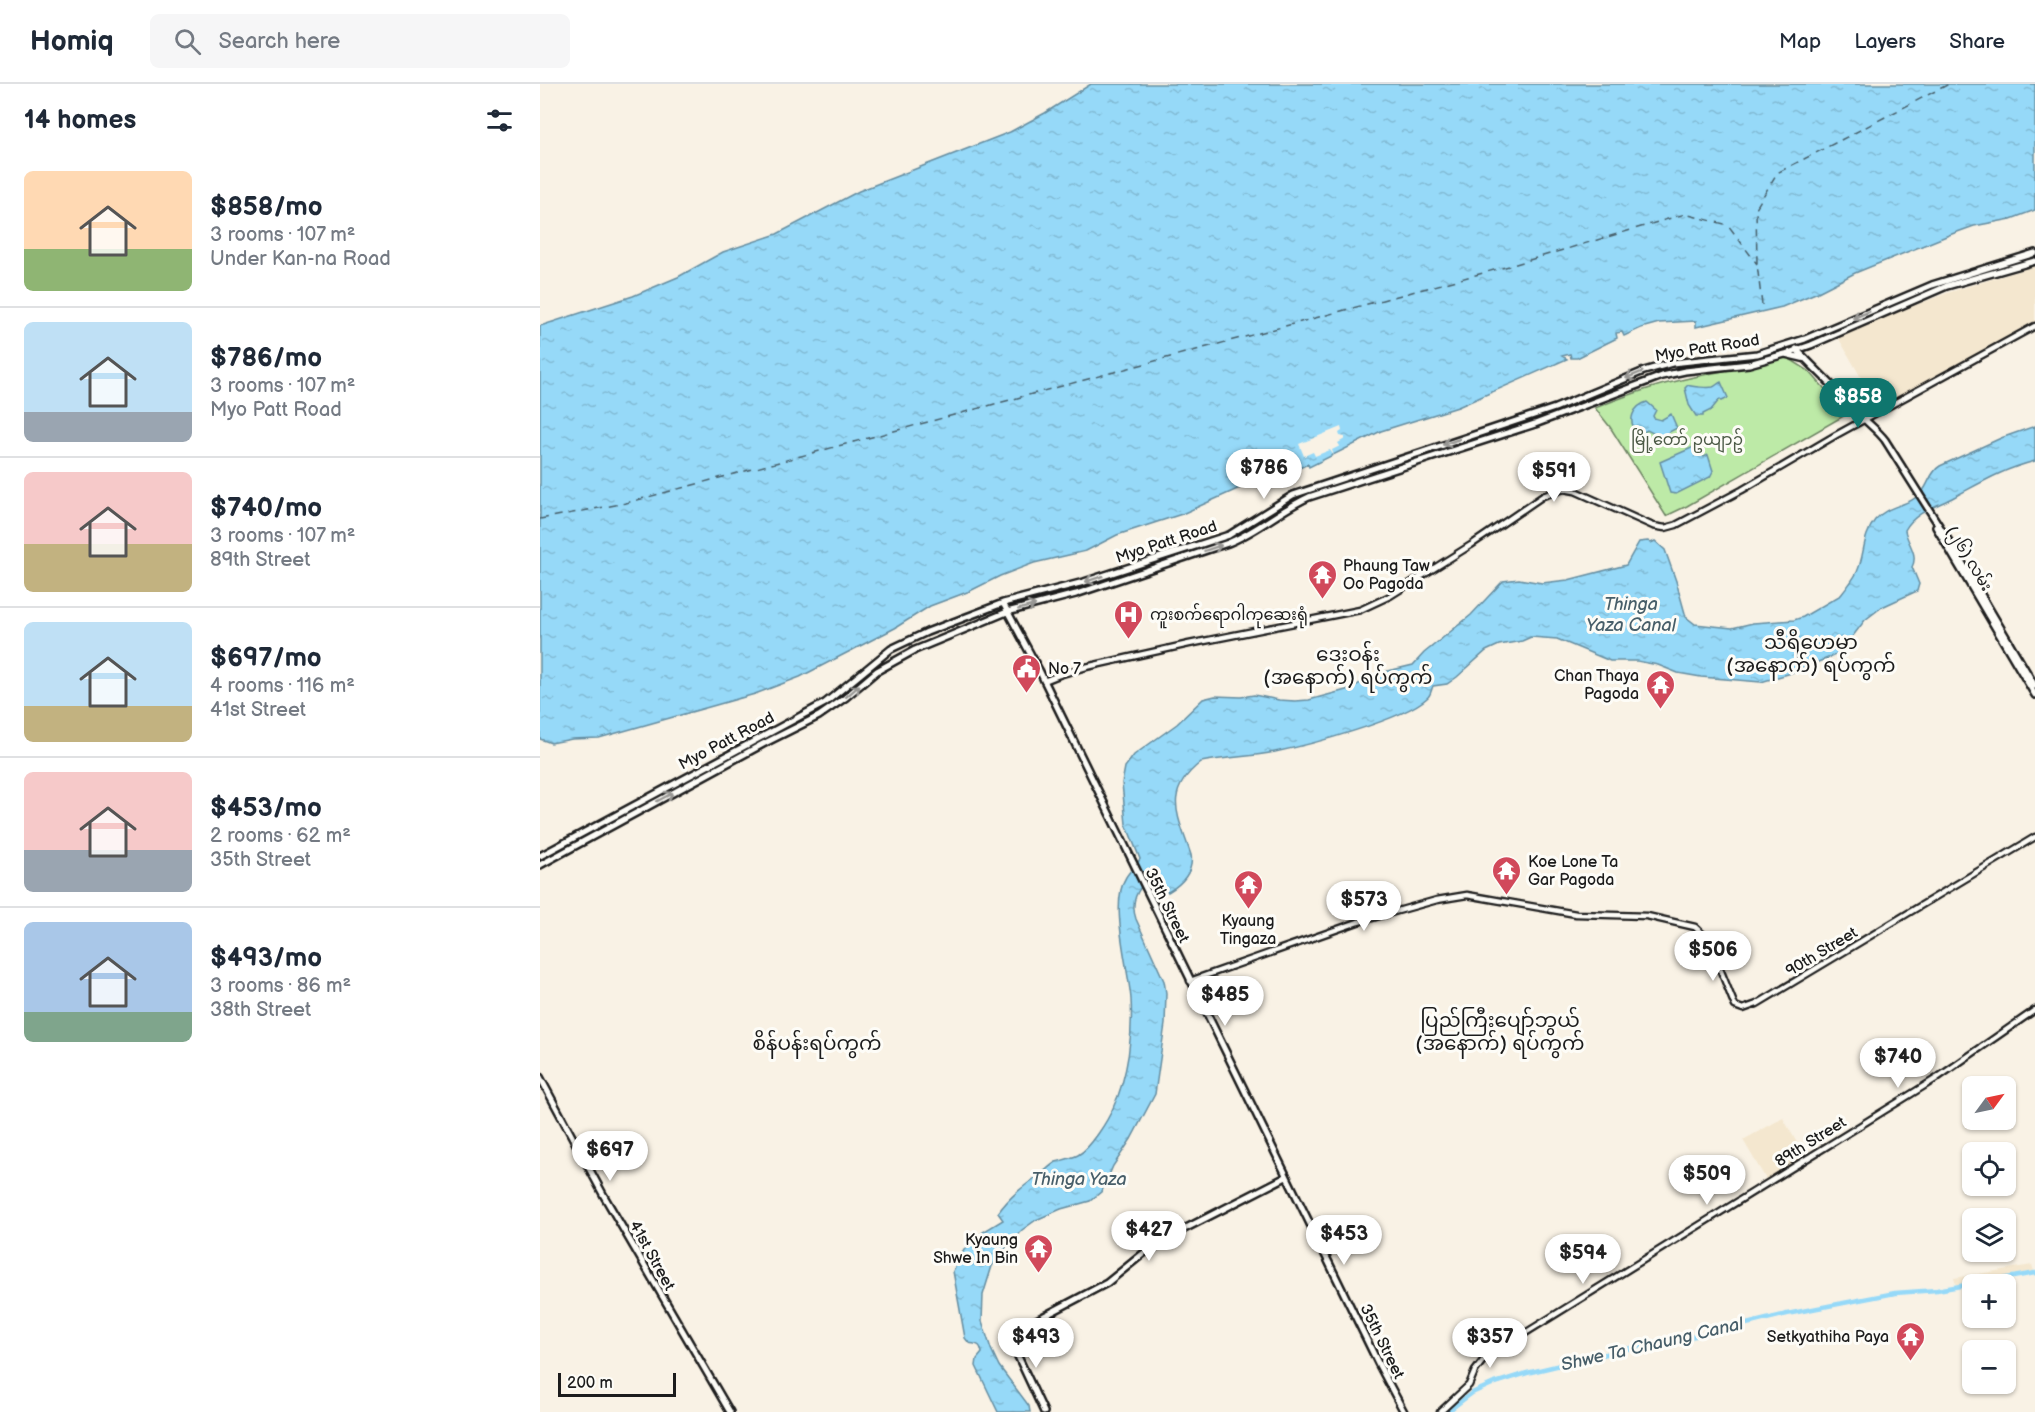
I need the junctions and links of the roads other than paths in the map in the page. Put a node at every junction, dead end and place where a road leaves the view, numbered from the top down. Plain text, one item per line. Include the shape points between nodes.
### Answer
1 (2035, 253) edge
2 (2035, 261) edge
3 (2035, 326) edge
4 (1792, 343) junction
5 (1804, 347) junction
6 (1797, 350) junction
7 (1785, 354) junction
8 (1733, 357) junction
9 (1807, 360) junction
10 (1734, 366) junction
11 (1865, 420) junction
12 (1396, 459) junction
13 (1400, 468) junction
14 (1234, 532) junction
15 (1237, 540) junction
16 (1003, 603) junction
17 (1007, 612) junction
18 (2013, 653) junction
19 (1044, 681) junction
20 (2035, 686) edge
21 (2035, 695) edge
22 (825, 703) junction
23 (830, 710) junction
24 (642, 801) junction
25 (646, 807) junction
26 (2035, 837) edge
27 (540, 856) edge
28 (540, 865) edge
29 (1190, 981) junction
30 (2035, 1010) edge
31 (540, 1077) edge
32 (1286, 1177) junction
33 (730, 1412) edge
34 (1044, 1412) edge
35 (1404, 1412) edge
36 (1440, 1412) edge

1 -> 4 main road, Myo Patt Road via 1932,285
2 - 5 main road, Myo Patt Road via 1947,286
3 - 11 street
4 - 6 main road, (၂၆) လမ်း
4 - 8 main road, Myo Patt Road
5 - 6 main road, Myo Patt Road
5 - 9 main road
6 - 7 main road, Myo Patt Road
6 - 9 main road, (၂၆) လမ်း
7 - 9 main road
7 - 10 main road, Myo Patt Road
8 - 10 main road
8 -> 12 main road, Myo Patt Road via 1672,363 1644,371 1555,408
9 - 11 main road, (၂၆) လမ်း
10 - 13 main road, Myo Patt Road via 1662,376 1563,414
11 - 18 main road, (၂၆) လမ်း via 1880,433
11 - 19 street via 1676,525 1653,526 1575,491 1555,491 1390,596 1364,608 1189,644
12 - 13 main road
12 - 14 main road, Myo Patt Road via 1293,495
13 - 15 main road, Myo Patt Road via 1294,504
14 - 15 main road
14 -> 16 main road, Myo Patt Road via 1084,582
17 -> 15 main road, Myo Patt Road via 1076,594
16 - 17 main road, 35th Street
16 - 22 main road, Myo Patt Road via 891,649
17 - 19 main road, 35th Street
23 -> 17 main road, Myo Patt Road via 895,660
18 - 20 main road, (၂၆) လမ်း
18 - 21 main road, (၂၆) လမ်း
19 - 29 main road, 35th Street
22 - 23 main road
22 - 24 main road, Myo Patt Road
25 -> 23 main road, Myo Patt Road
24 - 25 main road
24 - 27 main road, Myo Patt Road
25 - 28 main road, Myo Patt Road
26 - 29 street, 90th Street via 1743,1009 1735,1006 1708,939 1695,927 1647,916 1593,916 1473,895 1448,897 1353,924
29 - 32 main road, 35th Street
30 - 36 street, 89th Street via 1937,1078 1485,1358 1469,1385
31 - 33 main road, 41st Street via 653,1283
32 - 34 main road via 1155,1244 1107,1283 1008,1335
32 - 35 main road, 35th Street

